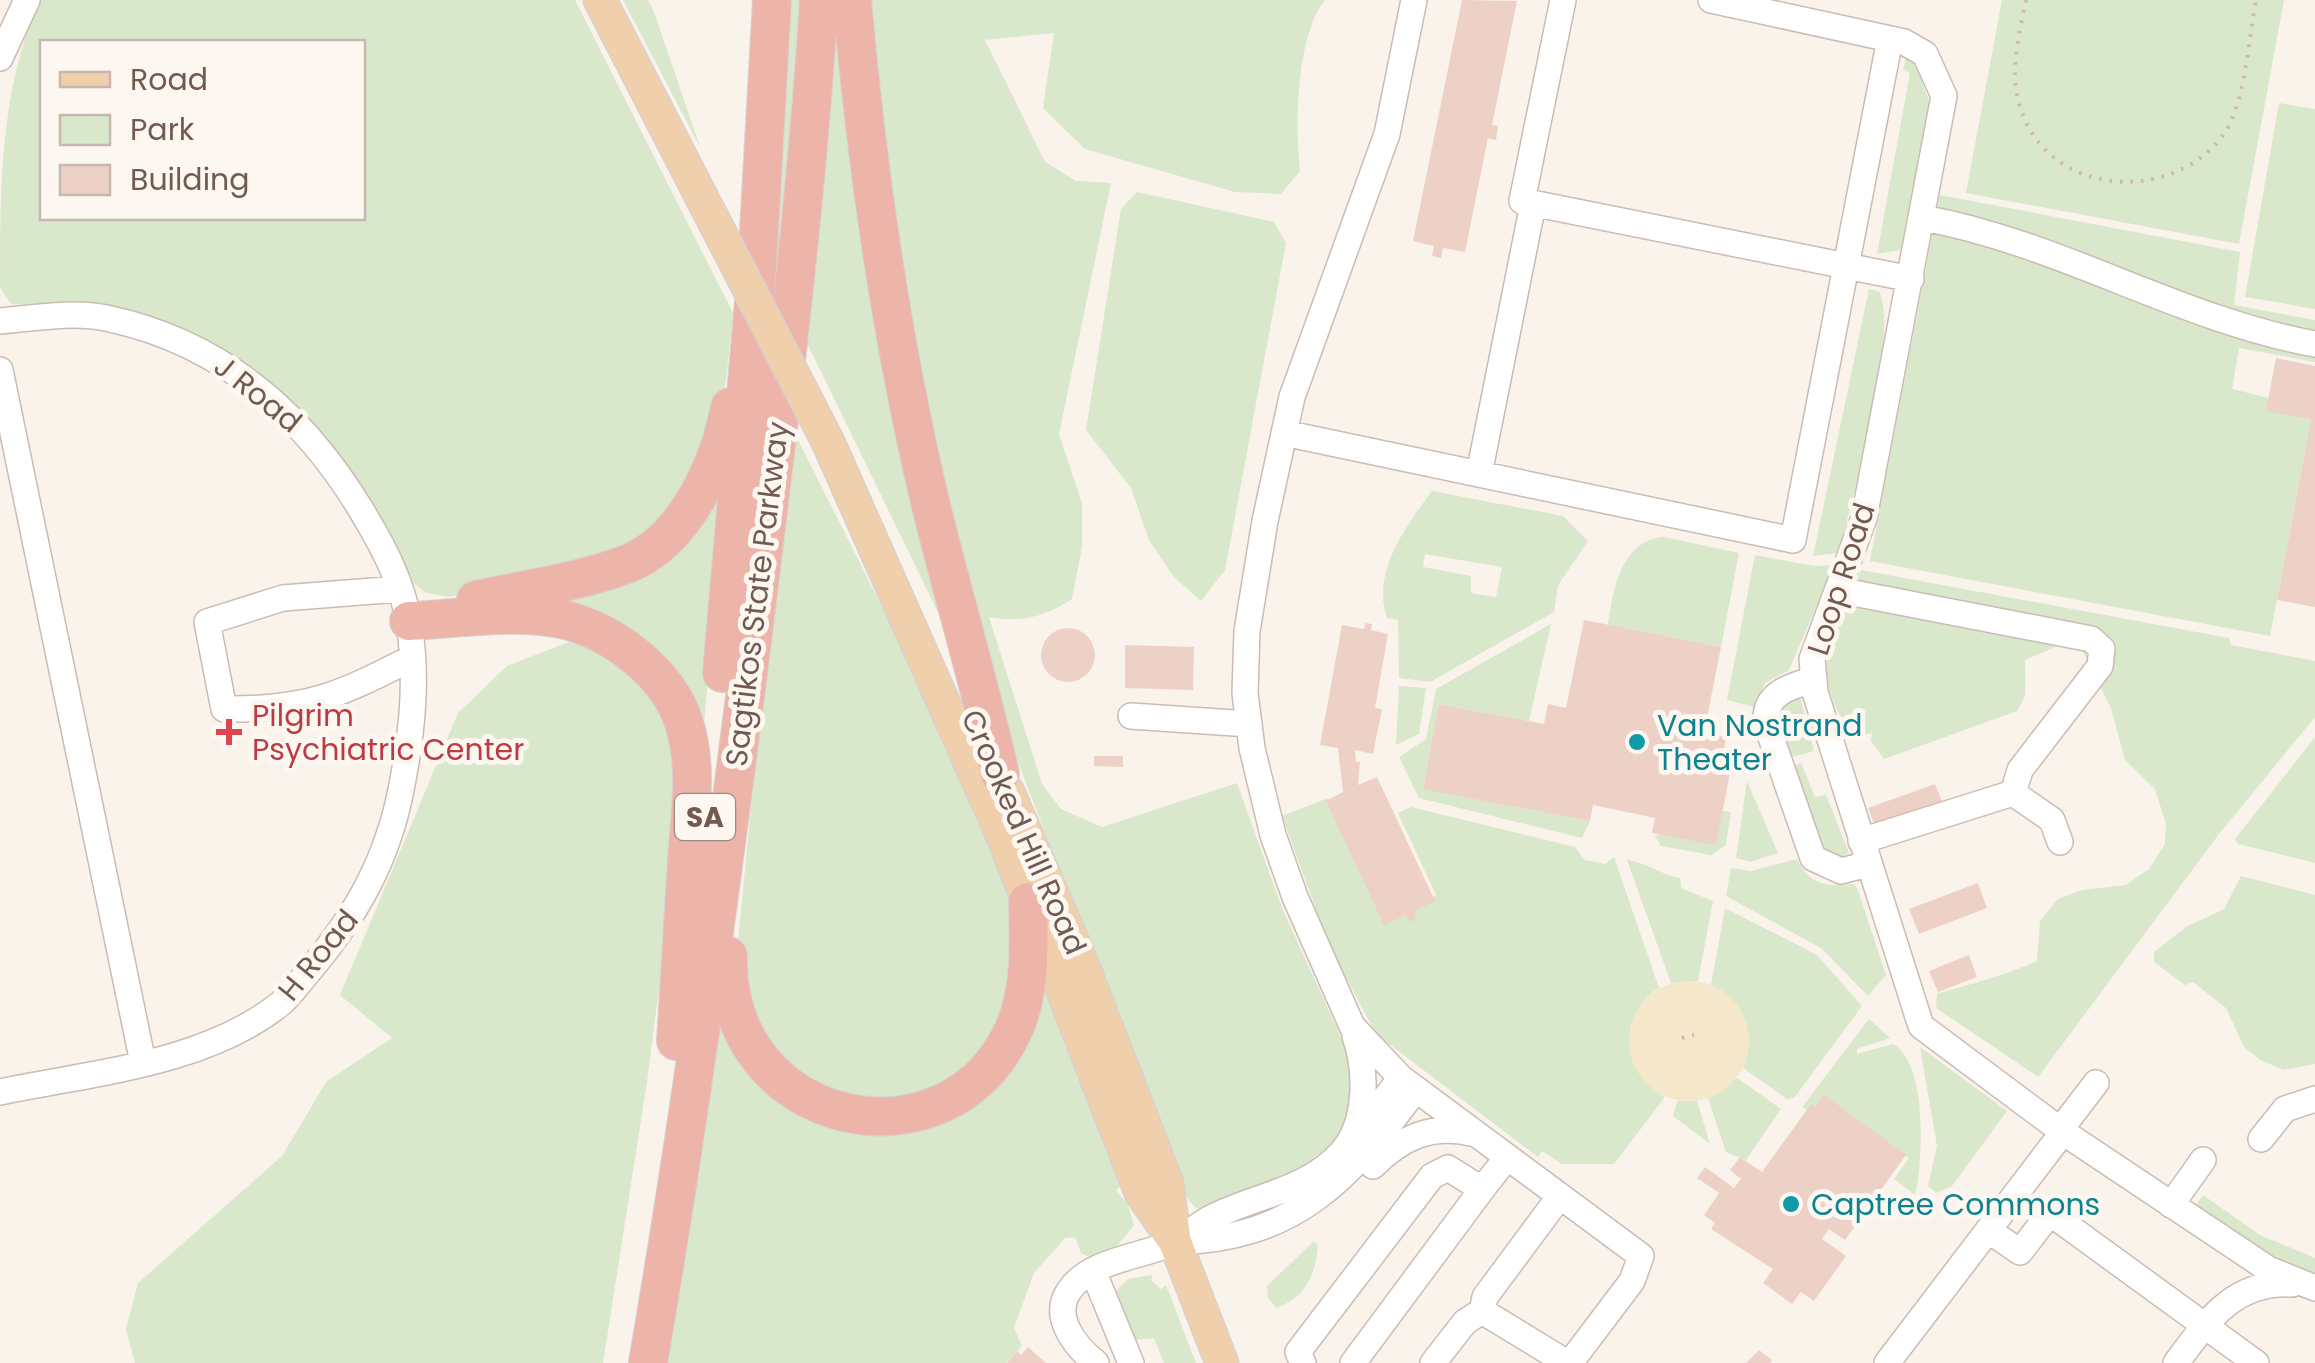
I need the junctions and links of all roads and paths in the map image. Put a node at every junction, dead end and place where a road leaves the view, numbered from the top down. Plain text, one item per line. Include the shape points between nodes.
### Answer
1 (28, 0) edge
2 (600, 0) edge
3 (772, 0) edge
4 (819, 0) edge
5 (852, 0) edge
6 (1414, 0) edge
7 (1563, 0) edge
8 (1710, 0) edge
9 (2026, 0) edge
10 (2256, 0) edge
11 (1890, 39) junction
12 (0, 58) edge
13 (1533, 204) junction
14 (1923, 218) junction
15 (1846, 266) junction
16 (757, 267) junction
17 (1911, 279) junction
18 (0, 321) edge
19 (2315, 344) edge
20 (0, 370) edge
21 (1284, 432) junction
22 (828, 442) junction
23 (1479, 474) junction
24 (1838, 590) junction
25 (407, 623) junction
26 (1812, 680) junction
27 (1131, 716) dead end
28 (1249, 724) junction
29 (1000, 774) junction
30 (2013, 793) junction
31 (733, 798) junction
32 (2060, 842) dead end
33 (1865, 853) junction
34 (1028, 902) junction
35 (1352, 1026) junction
36 (1694, 1035) dead end
37 (1682, 1038) dead end
38 (676, 1041) junction
39 (143, 1063) junction
40 (1408, 1083) junction
41 (2096, 1083) dead end
42 (0, 1092) edge
43 (2315, 1098) edge
44 (2061, 1131) junction
45 (1475, 1134) junction
46 (2262, 1139) dead end
47 (1341, 1152) junction
48 (1506, 1158) junction
49 (2203, 1160) dead end
50 (1486, 1184) junction
51 (1326, 1193) junction
52 (1560, 1196) junction
53 (2171, 1204) junction
54 (1988, 1230) junction
55 (1175, 1242) junction
56 (1093, 1272) junction
57 (2312, 1288) edge
58 (1482, 1311) junction
59 (2203, 1327) junction
60 (623, 1363) edge
61 (648, 1363) edge
62 (1096, 1363) edge
63 (1132, 1363) edge
64 (1222, 1363) edge
65 (1303, 1363) edge
66 (1353, 1363) edge
67 (1434, 1363) edge
68 (1569, 1363) edge
69 (1886, 1363) edge
70 (2176, 1363) edge
71 (2256, 1363) edge

1 - 12 street
2 - 22 main road, Crooked Hill Road, bridge
3 - 16 highway, Sagtikos State Parkway / SA
4 - 31 highway, Sagtikos State Parkway / SA via 803,202
5 - 29 highway via 898,339 932,510
6 - 21 street via 1387,134
7 - 13 street via 1522,201
8 - 11 street, Loop Road
9 - 10 path via 2016,50 2018,99 2034,135 2069,168 2129,185 2168,178 2224,134 2234,114
11 - 14 street, Loop Road via 1925,54 1944,96
11 - 15 street
13 - 15 street
13 - 23 street
14 - 17 street, Loop Road
14 - 19 street via 2013,240 2252,332
15 - 17 street
15 - 23 street via 1794,540
16 - 25 highway via 717,455 702,489 658,544 630,563
16 - 38 highway, Sagtikos State Parkway / SA via 729,609
17 - 24 street, Loop Road via 1864,518
18 - 25 street, J Road via 105,318 200,348 236,370 313,440 344,481 396,573
20 - 39 street
21 - 23 street
21 - 28 street via 1247,631
22 - 29 main road, Crooked Hill Road via 864,493
22 - 34 main road, Crooked Hill Road
24 - 26 street, Loop Road via 1812,658
24 - 30 street via 2090,639 2102,650 2100,666 2020,770
25 - 25 street via 284,598 208,622 224,709 281,710 340,695
25 - 38 highway via 560,619 620,645 668,693 684,721 691,788
25 - 39 street, H Road via 412,725 397,812 366,894 282,1003 242,1028
26 - 33 street, Loop Road
26 - 33 street via 1776,694 1766,724 1813,858 1841,871
27 - 28 street
28 - 35 street via 1273,835
29 - 55 main road, Crooked Hill Road via 1167,1183
30 - 32 street via 2052,820
30 - 33 street
31 - 34 highway via 728,979 734,1016 764,1066 815,1103 860,1115 904,1114 946,1098 981,1073 1006,1042 1022,1006
31 - 61 highway, Sagtikos State Parkway / SA
33 - 44 street, Loop Road via 1920,1026
34 - 55 main road, Crooked Hill Road via 1142,1193
35 - 40 street
35 - 47 street via 1364,1062 1362,1098
36 - 37 path
38 - 60 highway, Sagtikos State Parkway / SA
39 - 42 street, H Road
40 - 45 street
40 - 47 street
40 - 51 street via 1364,1158
41 - 44 street
43 - 46 street via 2285,1109
44 - 53 street, Loop Road
44 - 54 street
45 - 48 street
45 - 51 street via 1449,1129 1409,1137 1356,1182
47 - 55 street via 1302,1183 1212,1218
48 - 50 street
48 - 52 street
49 - 53 street
50 - 65 street via 1474,1185 1448,1168 1432,1176 1298,1352
50 - 66 street
51 - 55 street via 1225,1241
52 - 58 street via 1484,1297
52 - 68 street via 1641,1256 1632,1280
53 - 57 street, Loop Road via 2268,1270
54 - 59 street via 2020,1252 2050,1213
54 - 69 street
55 - 56 street
55 - 64 main road, Crooked Hill Road
56 - 62 street via 1065,1295 1063,1315
56 - 63 street
57 - 59 street via 2282,1283 2241,1291
58 - 67 street via 1465,1322
58 - 68 street
59 - 70 street
59 - 71 street

